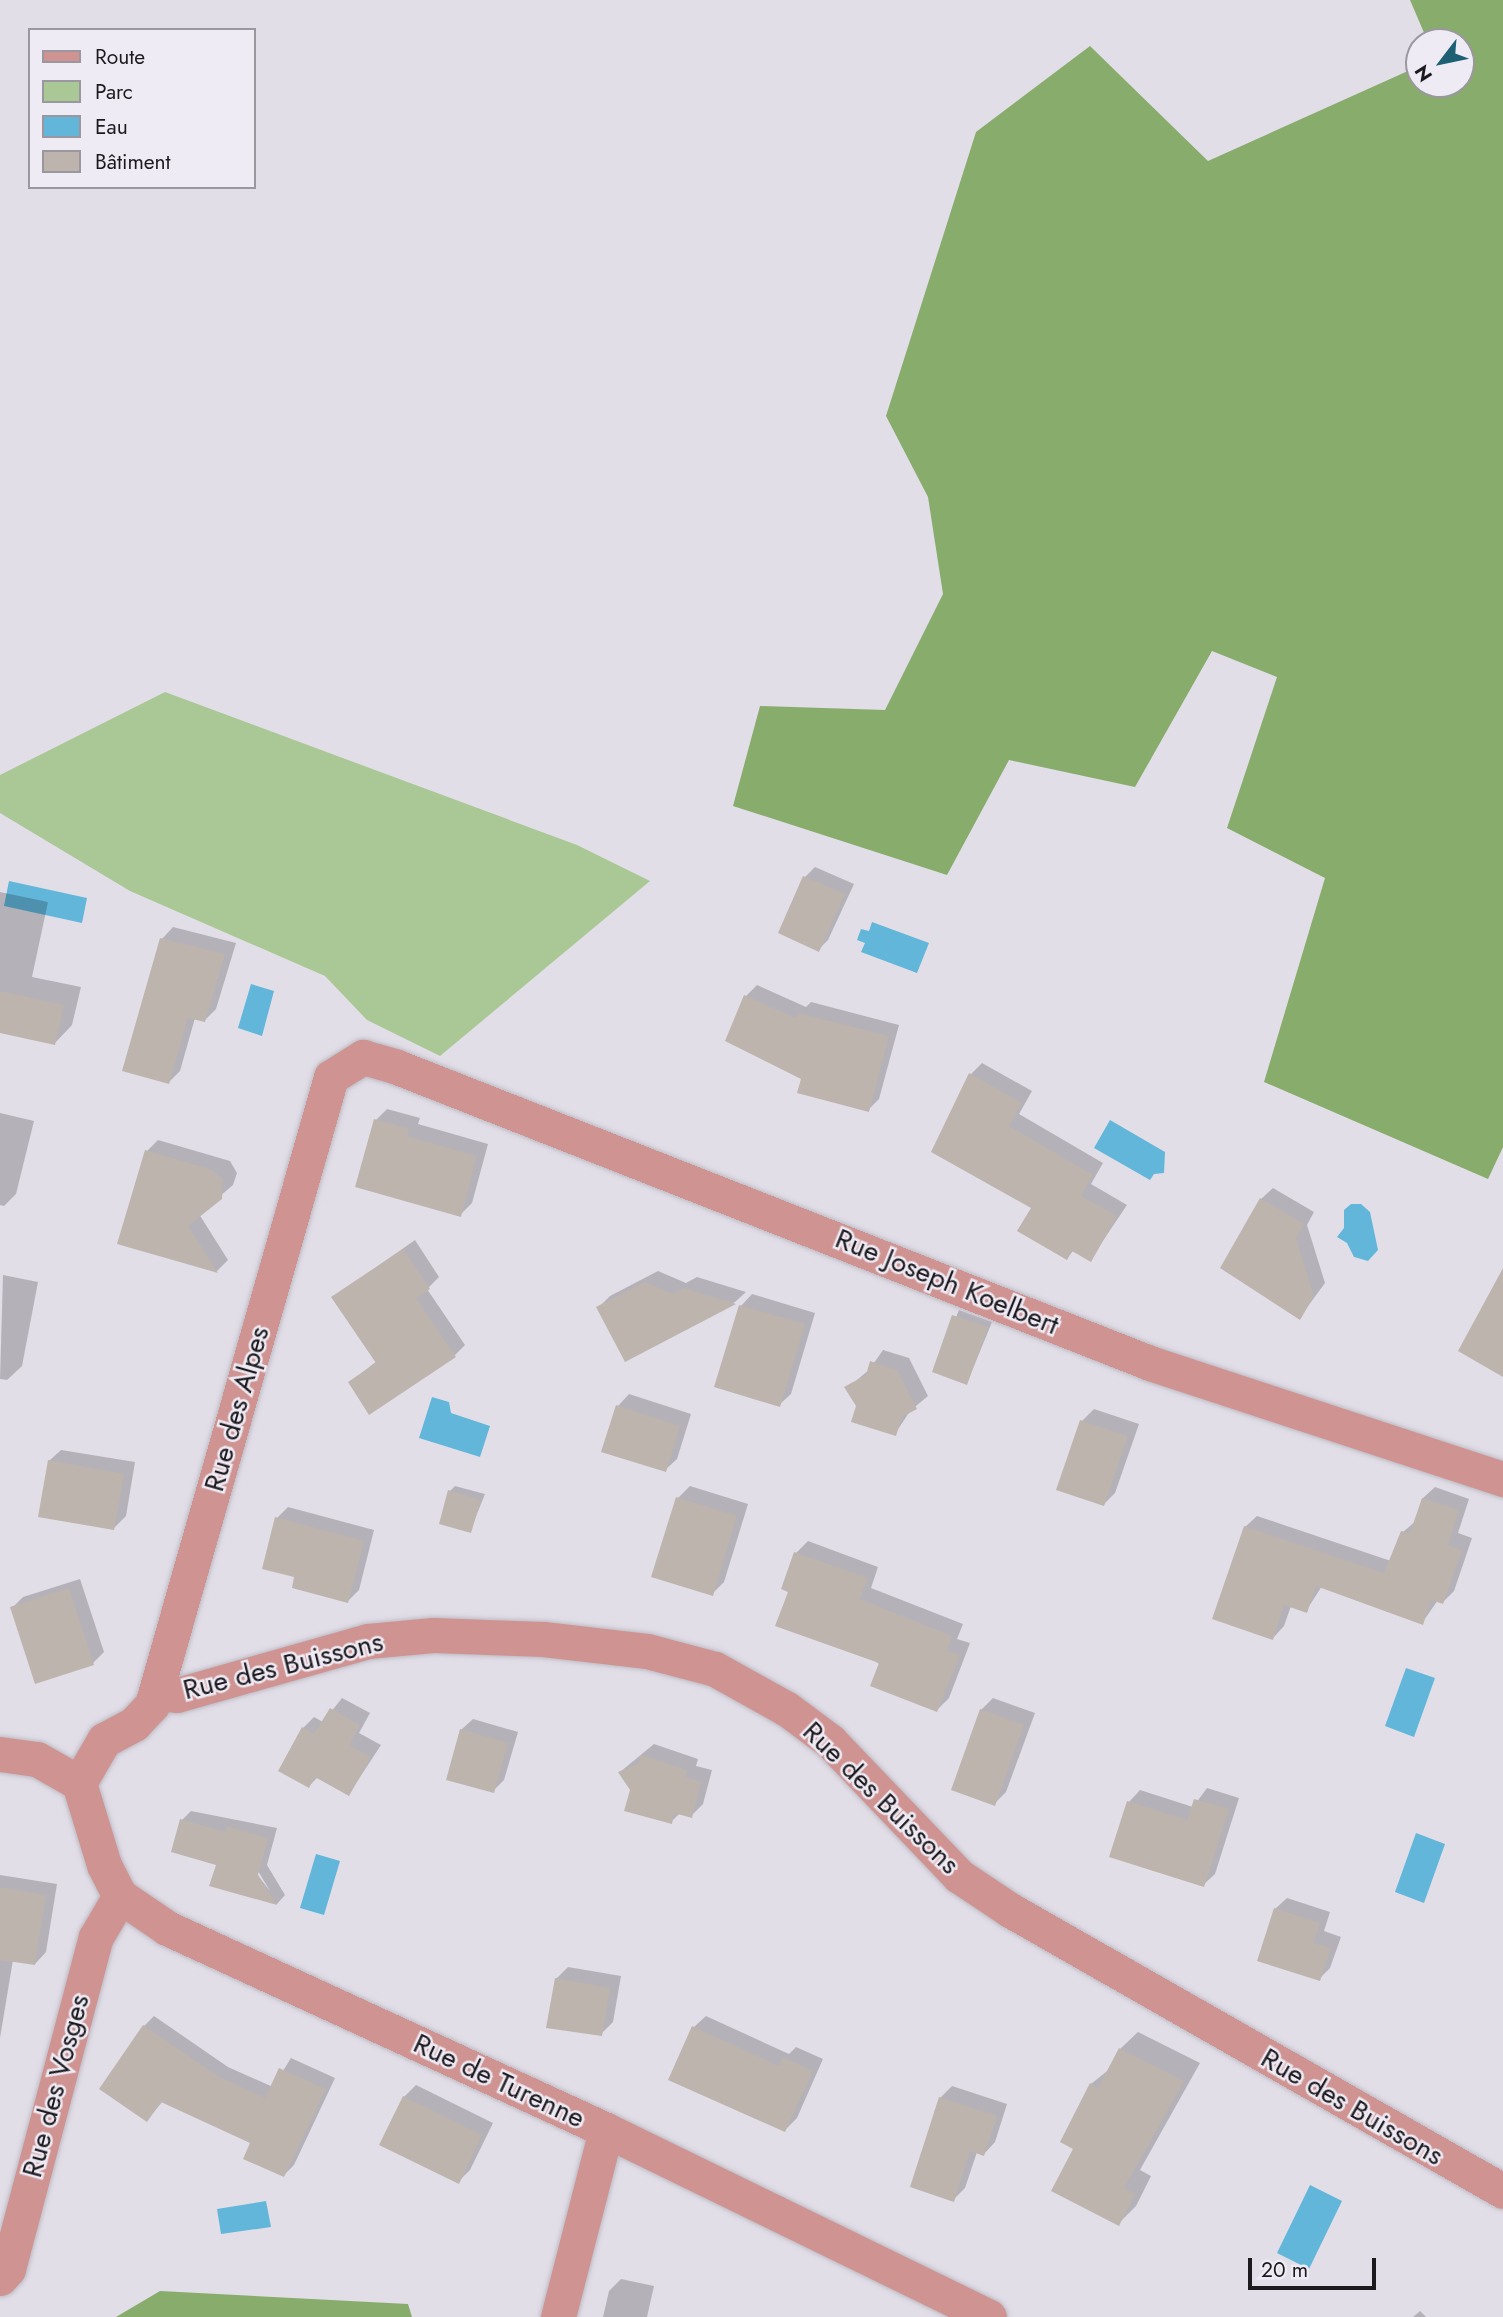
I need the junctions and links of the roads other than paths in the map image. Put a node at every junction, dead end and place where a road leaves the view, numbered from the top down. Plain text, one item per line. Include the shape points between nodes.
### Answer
1 (397, 1067) joint
2 (1503, 1479) edge
3 (156, 1693) junction
4 (0, 1754) edge
5 (79, 1783) junction
6 (120, 1896) junction
7 (606, 2130) junction
8 (1503, 2191) edge
9 (0, 2278) edge
10 (558, 2317) edge
11 (989, 2317) edge

1 - 2 street, Rue Joseph Koelbert via 1150,1363
1 - 3 street, Rue des Alpes via 363,1057 331,1077
3 - 5 street, Rue des Alpes via 139,1719 104,1740
3 - 8 street, Rue des Buissons via 177,1695 368,1641 433,1635 543,1639 647,1651 715,1669 787,1709 830,1741 959,1876 1010,1910
4 - 5 street via 37,1759
5 - 6 street, Rue de Turenne via 104,1865
6 - 7 street, Rue de Turenne via 167,1928
6 - 9 street, Rue des Vosges via 96,1937 8,2269
7 - 10 street
7 - 11 street, Rue de Turenne

